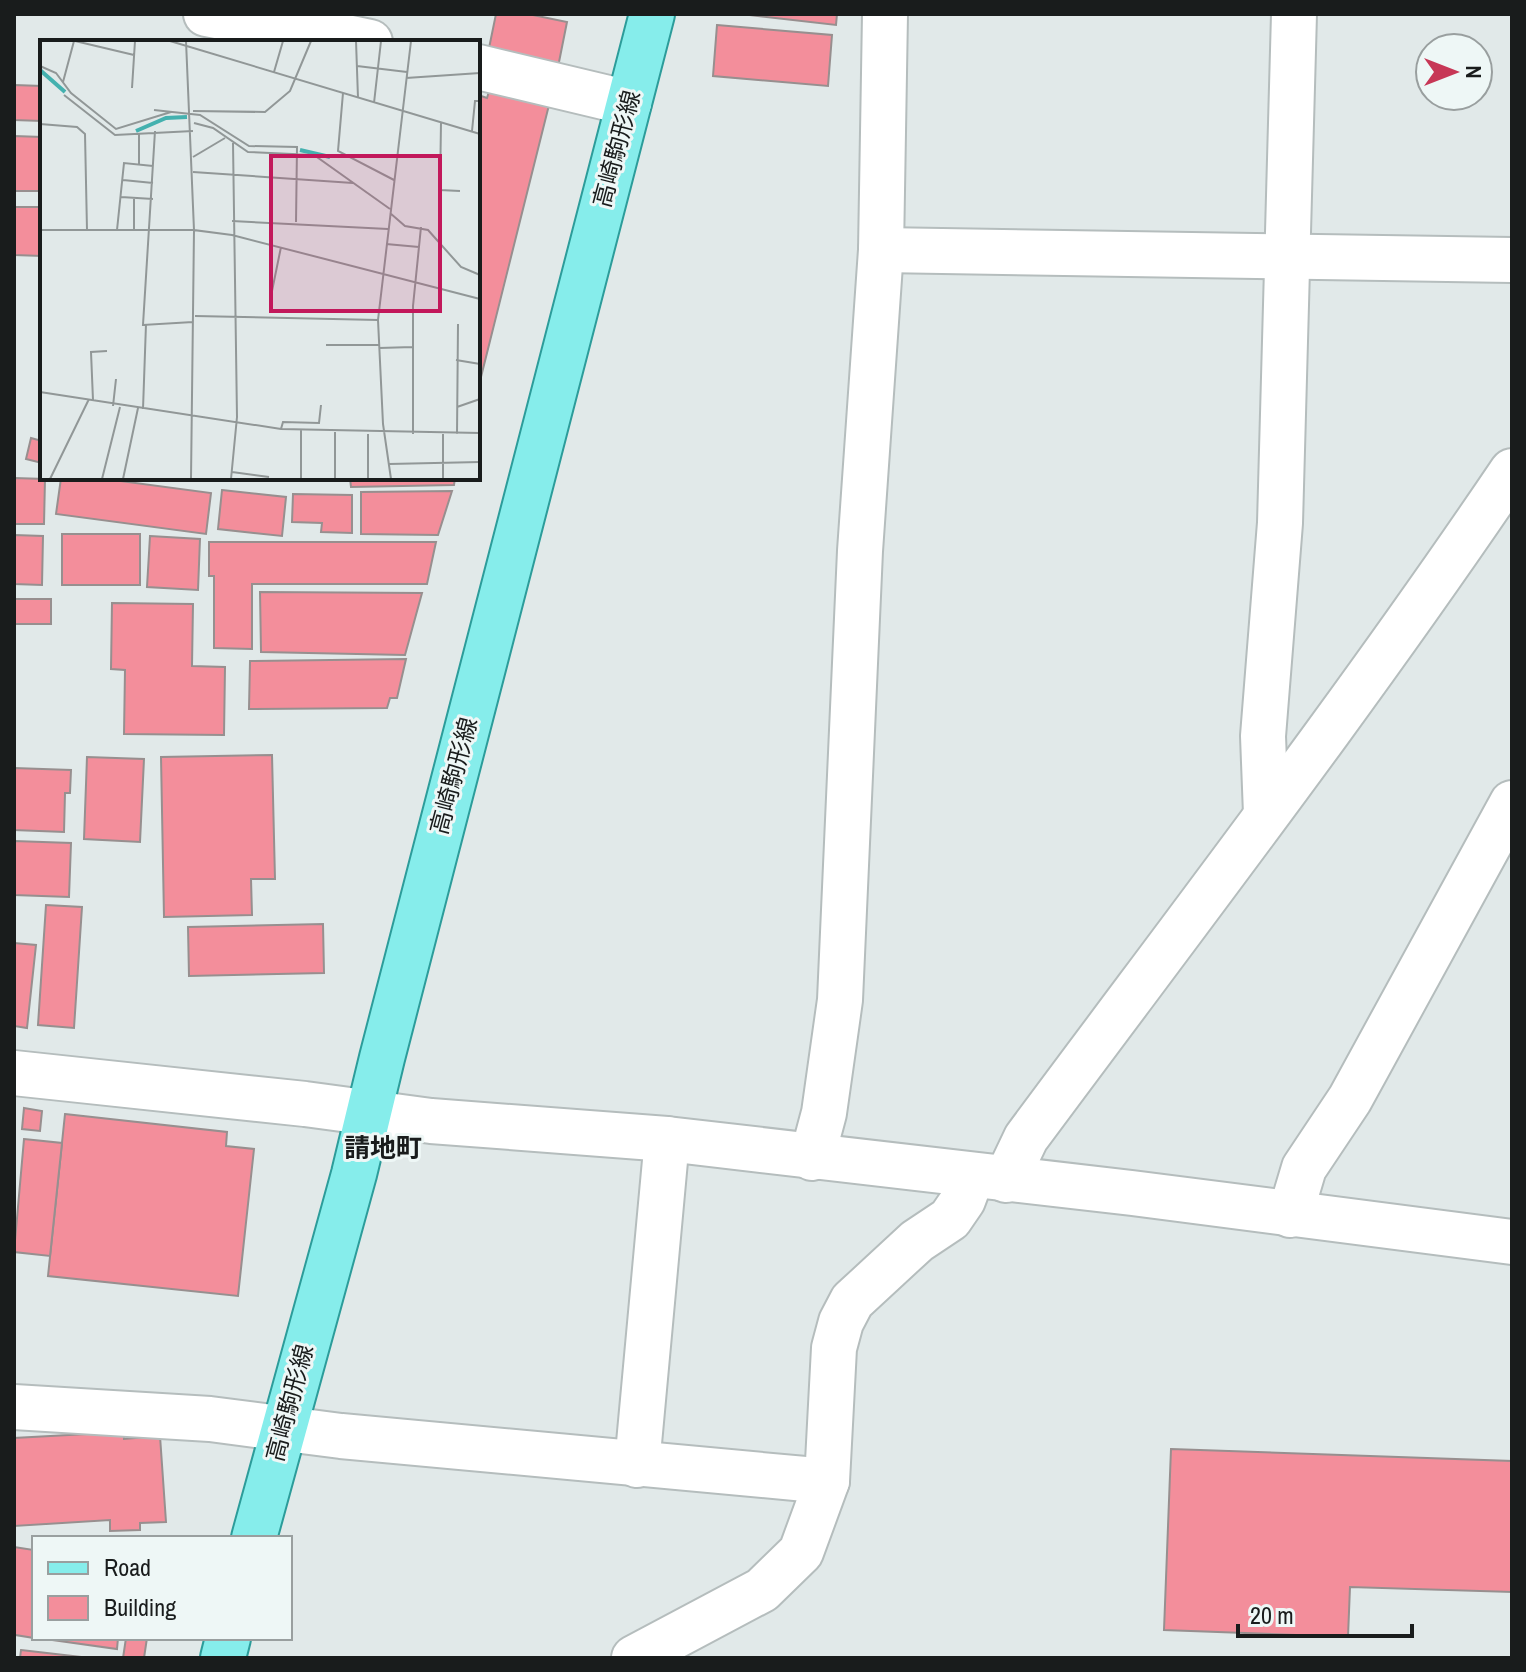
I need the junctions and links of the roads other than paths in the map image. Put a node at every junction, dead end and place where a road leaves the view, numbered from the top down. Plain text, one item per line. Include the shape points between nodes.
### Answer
1 (206, 14) edge
2 (652, 14) edge
3 (885, 14) edge
4 (1294, 14) edge
5 (360, 40) edge
6 (480, 67) edge
7 (629, 103) junction
8 (881, 250) junction
9 (1288, 256) junction
10 (1512, 260) edge
11 (1512, 471) edge
12 (1512, 803) edge
13 (1266, 814) junction
14 (14, 1073) edge
15 (369, 1114) junction
16 (667, 1139) junction
17 (812, 1158) junction
18 (989, 1178) junction
19 (1290, 1215) junction
20 (1512, 1242) edge
21 (14, 1407) edge
22 (282, 1429) junction
23 (637, 1465) junction
24 (827, 1481) junction
25 (255, 1536) edge
26 (634, 1658) edge

1 - 5 street
2 - 7 main road, 高崎駒形線
3 - 8 street
4 - 9 street
6 - 7 street
7 - 15 main road, 高崎駒形線
8 - 9 street
8 - 17 street via 860,551 840,1000
9 - 10 street
9 - 13 street via 1280,523 1263,736
11 - 13 street
12 - 19 street via 1350,1099 1304,1168
13 - 18 street via 1026,1138
14 - 15 street
15 - 16 street
15 - 22 main road, 高崎駒形線
16 - 17 street
16 - 23 street
17 - 18 street
18 - 19 street
18 - 24 street via 950,1219 917,1241 852,1301 834,1348
19 - 20 street
21 - 22 street via 210,1419
22 - 23 street
22 - 25 main road, 高崎駒形線
23 - 24 street
24 - 26 street via 801,1552 762,1590

